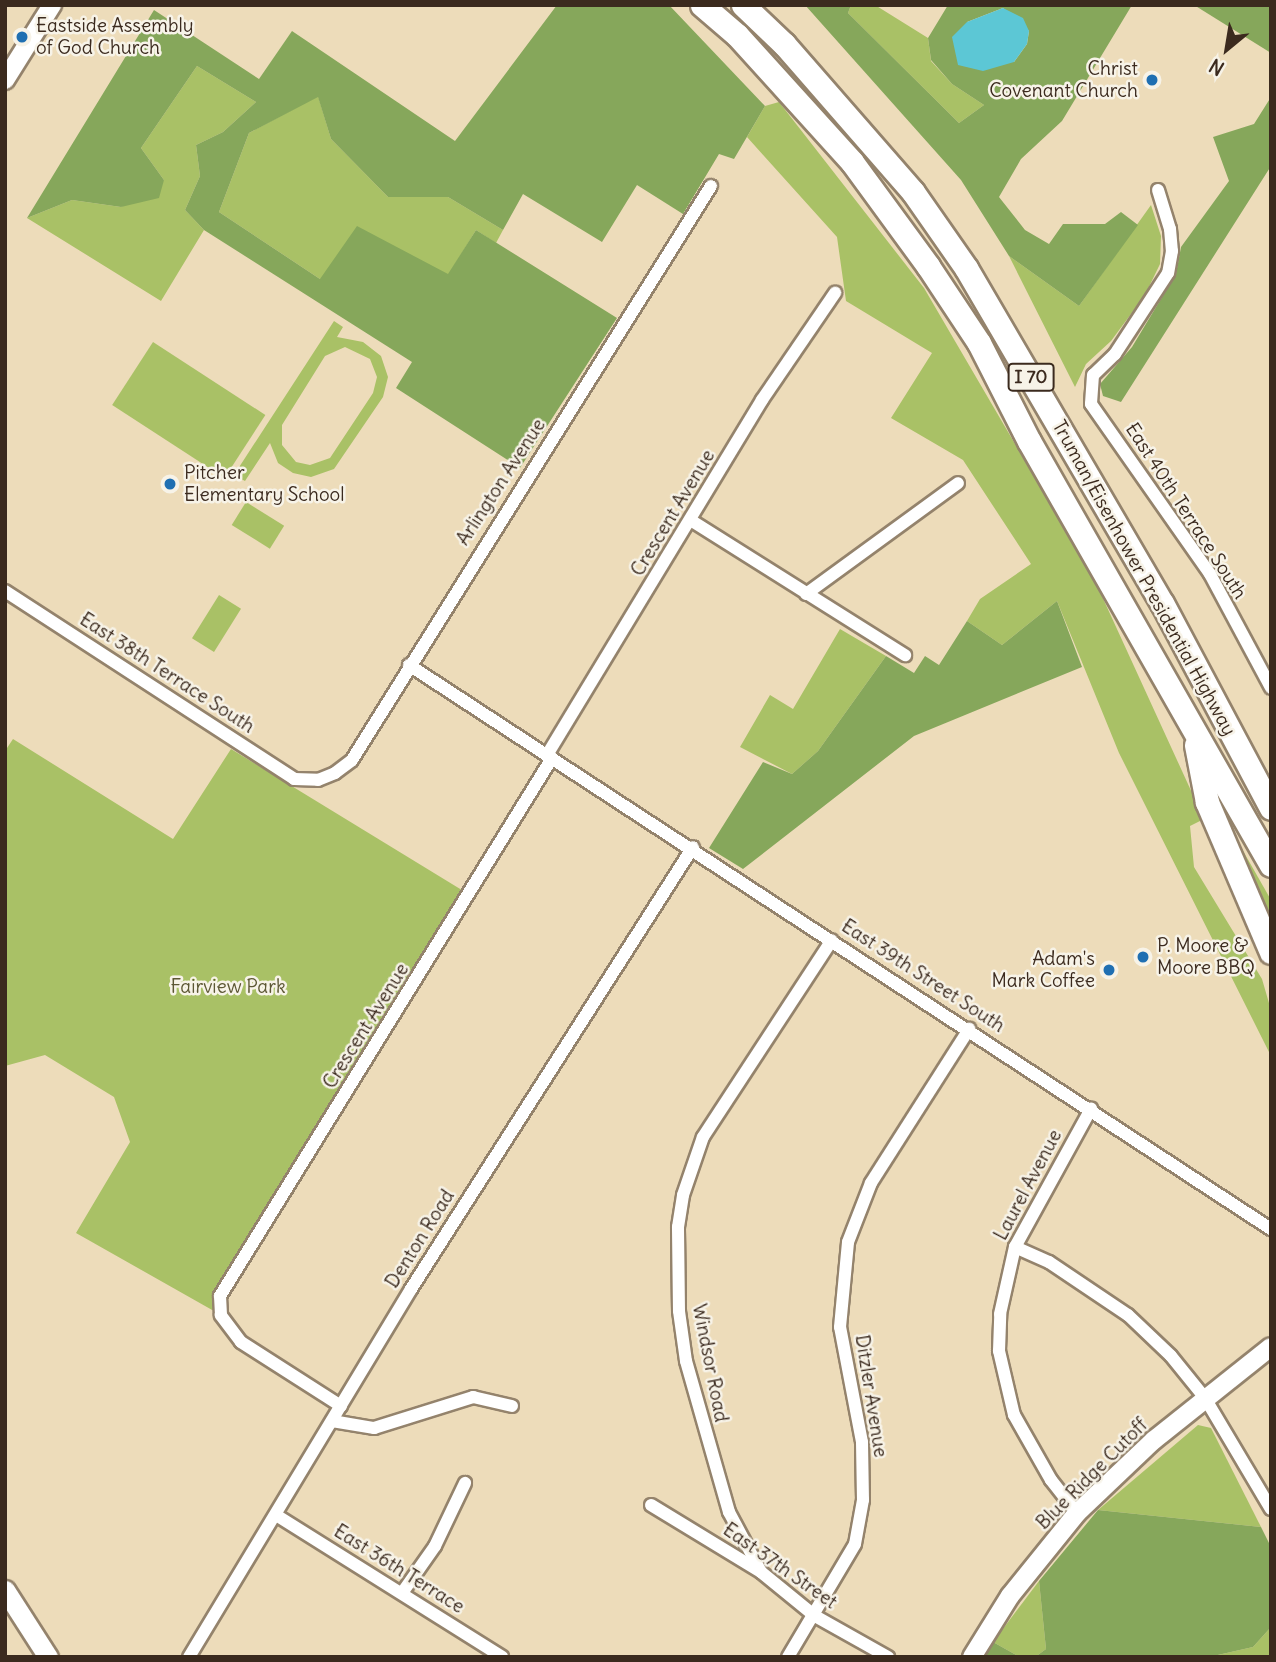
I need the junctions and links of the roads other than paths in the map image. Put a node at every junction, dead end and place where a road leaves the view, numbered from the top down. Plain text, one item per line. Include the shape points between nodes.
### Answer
1 (52, 5) edge
2 (702, 5) edge
3 (743, 5) edge
4 (5, 80) edge
5 (711, 186) dead end
6 (1157, 190) dead end
7 (835, 293) dead end
8 (958, 483) dead end
9 (692, 521) junction
10 (5, 591) edge
11 (806, 594) junction
12 (905, 655) dead end
13 (409, 665) junction
14 (1271, 688) edge
15 (1191, 721) junction
16 (549, 757) junction
17 (310, 781) joint
18 (1267, 799) edge
19 (693, 847) junction
20 (1271, 865) edge
21 (832, 940) junction
22 (1271, 952) edge
23 (969, 1029) junction
24 (1091, 1109) junction
25 (1271, 1229) edge
26 (1015, 1247) junction
27 (1271, 1347) edge
28 (1205, 1398) junction
29 (341, 1406) junction
30 (512, 1406) dead end
31 (332, 1421) junction
32 (465, 1483) dead end
33 (651, 1505) dead end
34 (1271, 1509) edge
35 (1077, 1513) junction
36 (276, 1515) junction
37 (761, 1572) junction
38 (5, 1590) edge
39 (402, 1593) junction
40 (816, 1616) junction
41 (48, 1657) edge
42 (190, 1657) edge
43 (502, 1657) edge
44 (788, 1657) edge
45 (888, 1657) edge
46 (972, 1657) edge

1 - 4 main road
2 - 15 highway, Truman/Eisenhower Presidential Highway / I 70 via 737,35 852,162 928,266 979,343 1029,441
3 - 18 highway, Truman/Eisenhower Presidential Highway / I 70 via 784,44 913,192 966,268 1162,603
5 - 13 street, Arlington Avenue
6 - 14 street, East 40th Terrace South via 1170,229 1168,273 1115,354 1093,375 1091,404 1210,574
7 - 9 street, Crescent Avenue via 762,400
8 - 11 street
9 - 11 street
9 - 16 street, Crescent Avenue
10 - 17 street, East 38th Terrace South via 294,779
11 - 12 street
13 - 16 street, East 39th Street South
13 - 17 street, Arlington Avenue via 352,760 335,773
15 - 20 highway, I 70
15 - 22 highway via 1207,802
16 - 19 street, East 39th Street South
16 - 29 street, Crescent Avenue via 220,1296 221,1315 241,1342
19 - 21 street, East 39th Street South
19 - 29 street, Denton Road
21 - 23 street, East 39th Street South
21 - 37 street, Windsor Road via 703,1137 683,1195 678,1227 679,1311 695,1397 729,1512
23 - 24 street, East 39th Street South
23 - 40 street, Ditzler Avenue via 871,1184 848,1242 840,1327 862,1442 863,1500 855,1544
24 - 25 street, East 39th Street South
24 - 26 street, Laurel Avenue
26 - 28 street via 1035,1254 1128,1314
26 - 35 street, Laurel Avenue via 1000,1314 1003,1376 1029,1446
27 - 28 main road, Blue Ridge Cutoff
28 - 34 street
28 - 35 main road, Blue Ridge Cutoff
29 - 31 street, Denton Road
30 - 31 street via 473,1397 373,1428
31 - 36 street, Denton Road
32 - 39 street via 435,1546
33 - 37 street, East 37th Street
35 - 46 main road, Blue Ridge Cutoff via 1010,1596
36 - 39 street, East 36th Terrace
36 - 42 street, Denton Road
37 - 40 street, East 37th Street
38 - 41 main road
39 - 43 street, East 36th Terrace
40 - 44 street, Ditzler Avenue
40 - 45 street, East 37th Street

